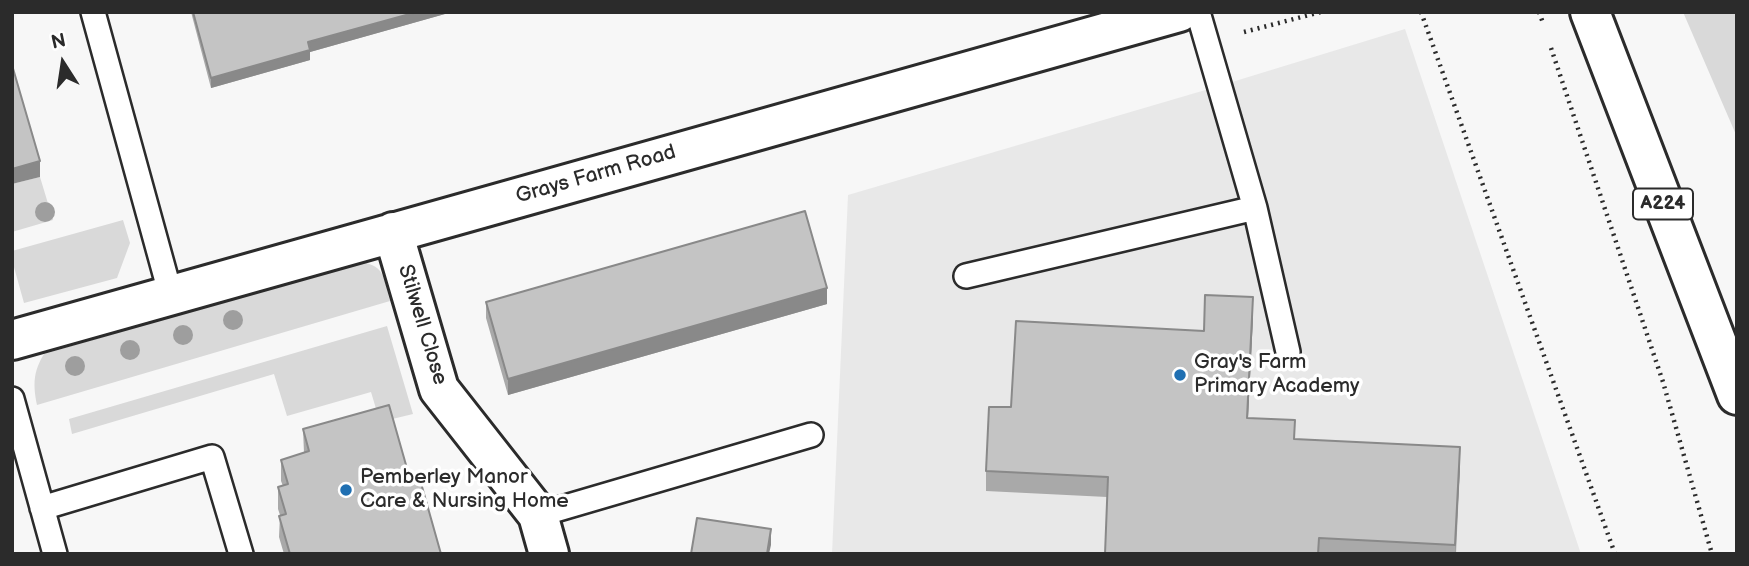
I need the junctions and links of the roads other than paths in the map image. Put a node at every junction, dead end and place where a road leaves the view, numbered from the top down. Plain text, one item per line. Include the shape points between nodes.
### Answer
1 (93, 12) edge
2 (1198, 12) edge
3 (1590, 12) edge
4 (1192, 24) edge
5 (1255, 208) junction
6 (393, 232) junction
7 (966, 276) dead end
8 (171, 296) junction
9 (12, 340) edge
10 (1288, 352) dead end
11 (1737, 395) edge
12 (12, 399) edge
13 (811, 435) dead end
14 (42, 508) junction
15 (537, 515) junction
16 (55, 554) edge
17 (240, 554) edge
18 (549, 554) edge

1 - 8 lane
2 - 4 lane
3 - 11 street, A224
4 - 5 lane
4 - 6 street, Grays Farm Road
5 - 7 lane
5 - 10 lane
6 - 8 street, Grays Farm Road
6 - 15 street, Stilwell Close via 439,389
8 - 9 street, Grays Farm Road
12 - 14 lane
13 - 15 lane
14 - 16 lane
14 - 17 lane via 212,457
15 - 18 street, Stilwell Close

